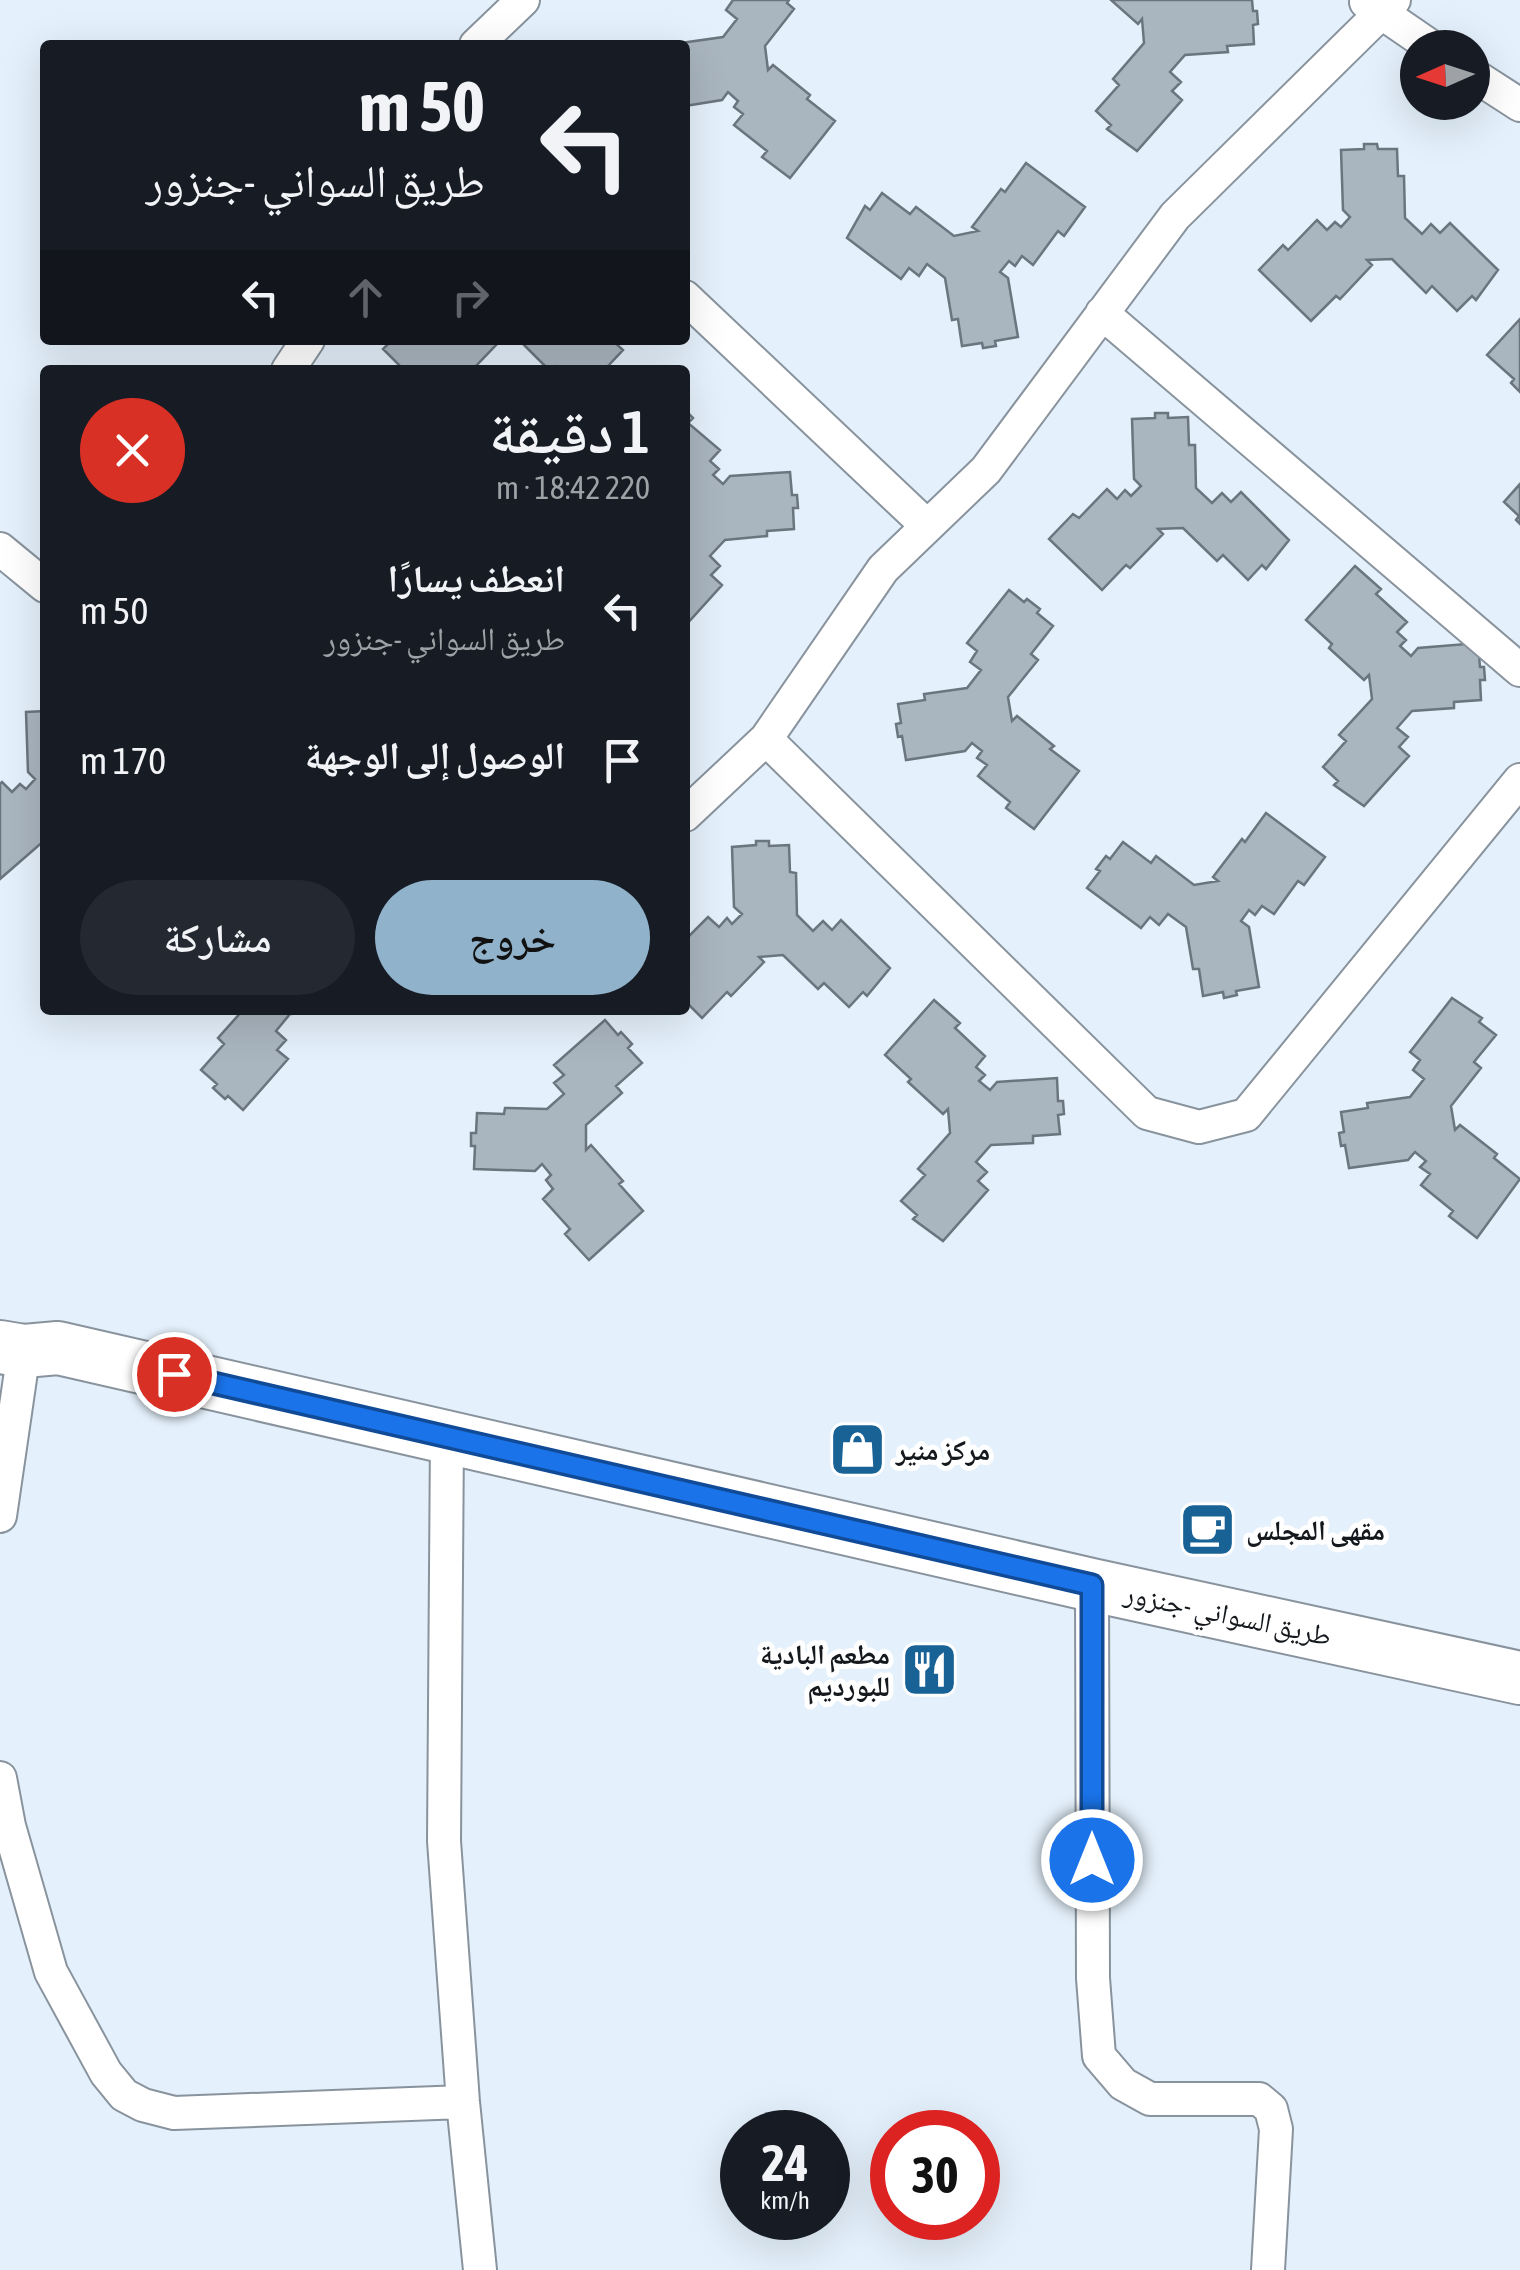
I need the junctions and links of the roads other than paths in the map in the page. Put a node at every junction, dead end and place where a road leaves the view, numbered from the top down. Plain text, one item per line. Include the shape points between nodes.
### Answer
1 (523, 0) edge
2 (1379, 4) edge
3 (1411, 30) edge
4 (481, 40) edge
5 (1490, 86) edge
6 (1520, 105) edge
7 (690, 302) edge
8 (1102, 313) junction
9 (927, 526) junction
10 (0, 549) edge
11 (40, 582) edge
12 (1520, 670) edge
13 (766, 739) junction
14 (1520, 780) edge
15 (690, 810) edge
16 (12, 1349) edge
17 (447, 1436) junction
18 (0, 1516) edge
19 (1092, 1585) junction
20 (1520, 1678) edge
21 (0, 1778) edge
22 (462, 2102) junction
23 (480, 2270) edge
24 (1268, 2270) edge

1 - 4 street
2 - 3 street
2 - 8 street via 1175,216
5 - 6 street
7 - 9 street
8 - 9 street via 986,470
8 - 12 street
9 - 13 street via 883,569
10 - 11 street
13 - 14 street via 1147,1112 1199,1126 1246,1114
13 - 15 street
16 - 17 main road, طريق السواني -جنزور via 58,1348
16 - 18 street
17 - 19 main road, طريق السواني -جنزور
17 - 22 street via 444,1841
19 - 20 main road, طريق السواني -جنزور
19 - 24 street via 1092,1978 1098,2056 1124,2084 1150,2098 1259,2098 1271,2109 1276,2128
21 - 22 street via 52,1972 124,2095 174,2112
22 - 23 street

